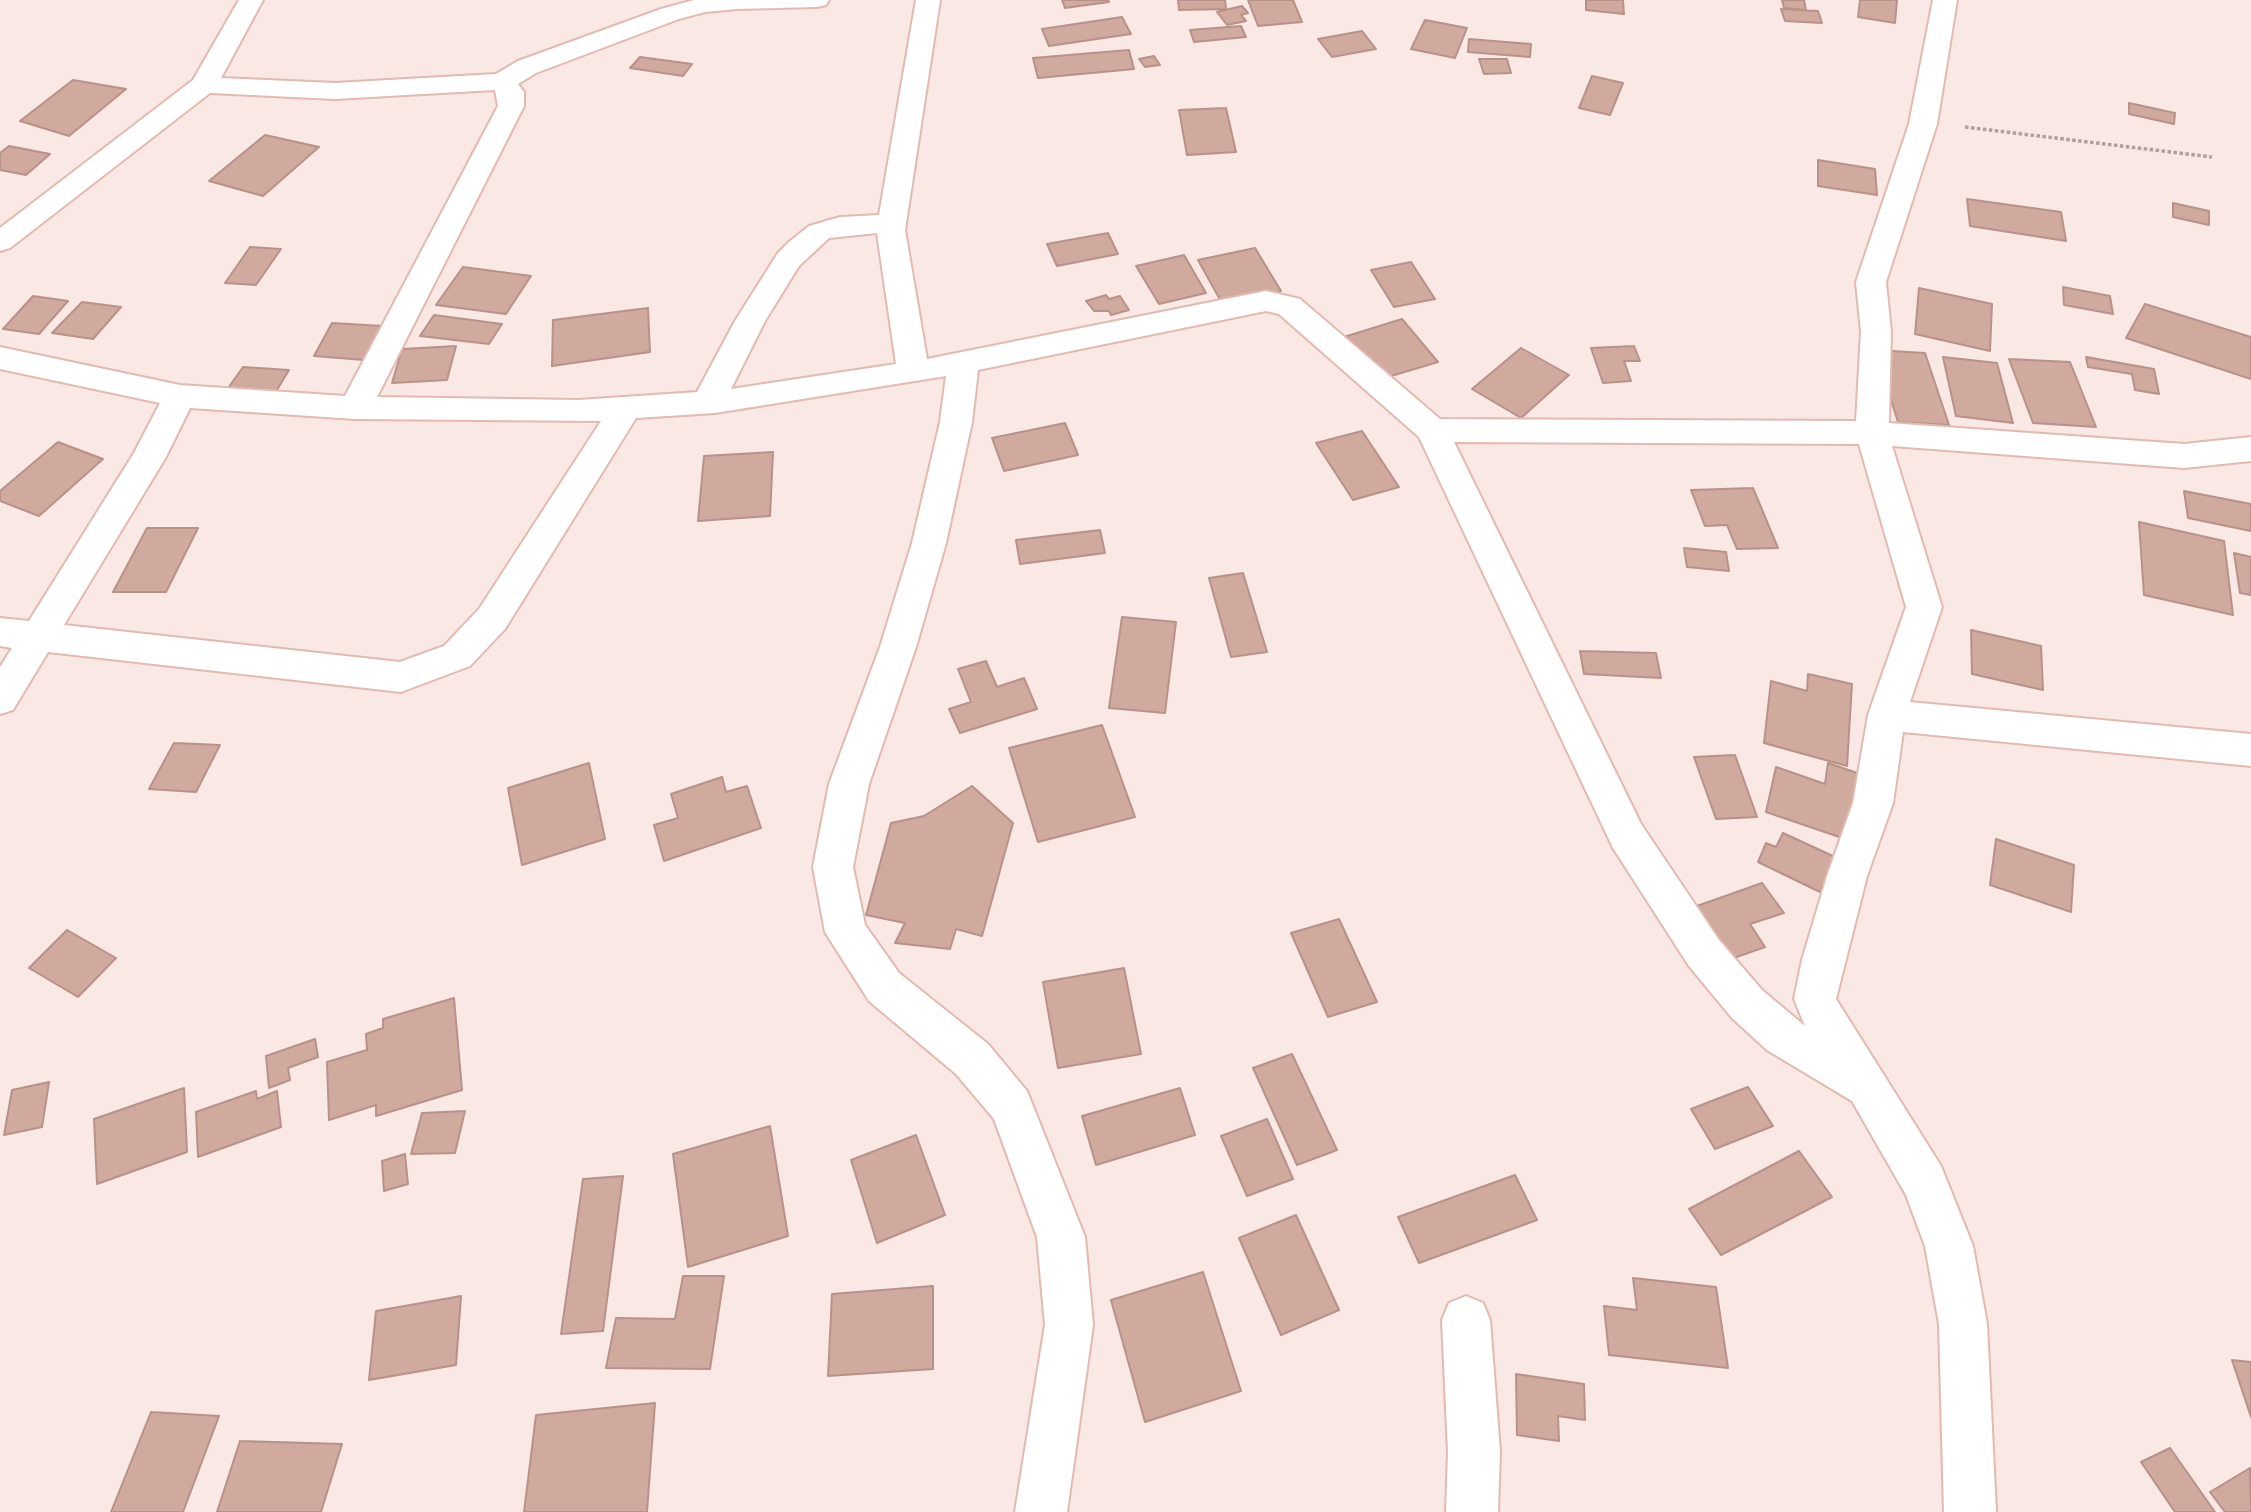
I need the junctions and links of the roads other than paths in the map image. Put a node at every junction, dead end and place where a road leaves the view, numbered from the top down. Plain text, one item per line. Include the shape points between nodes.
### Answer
1 (251, 0) edge
2 (817, 0) edge
3 (928, 0) edge
4 (1945, 0) edge
5 (502, 82) junction
6 (204, 85) junction
7 (892, 223) junction
8 (0, 242) edge
9 (0, 358) edge
10 (963, 362) junction
11 (913, 372) junction
12 (180, 396) junction
13 (708, 402) junction
14 (355, 408) junction
15 (626, 408) junction
16 (1432, 430) junction
17 (1872, 433) junction
18 (2251, 449) edge
19 (0, 632) edge
20 (38, 636) junction
21 (0, 699) edge
22 (1887, 715) junction
23 (2251, 750) edge
24 (1868, 1086) junction
25 (1466, 1320) dead end
26 (1041, 1512) edge
27 (1472, 1512) edge
28 (1970, 1512) edge

1 - 6 street
2 - 5 street via 704,5 634,25 527,67
3 - 7 street
4 - 17 street via 1923,124 1871,282 1876,332
5 - 6 street via 335,91
5 - 14 street via 511,92 511,106
6 - 8 street
7 - 11 street
7 - 13 street via 840,226 819,232 799,249 750,321
9 - 12 street
10 - 11 street
10 - 16 street via 1266,301 1289,306
10 - 26 street via 956,422 929,543 849,784 833,867 846,932 884,987 972,1059 1011,1106 1061,1237 1069,1325
11 - 13 street
12 - 14 street
12 - 20 street via 149,457
13 - 15 street
14 - 15 street
15 - 20 street via 492,619 457,656 401,677
16 - 17 street
16 - 24 street via 1627,836 1696,941 1747,1004 1782,1036
17 - 18 street via 2184,456
17 - 22 street via 1924,607
19 - 20 street
20 - 21 street
22 - 23 street
22 - 24 street via 1873,803 1847,876 1815,999 1827,1027
24 - 28 street via 1925,1182 1948,1246 1962,1324
25 - 27 street via 1474,1452

